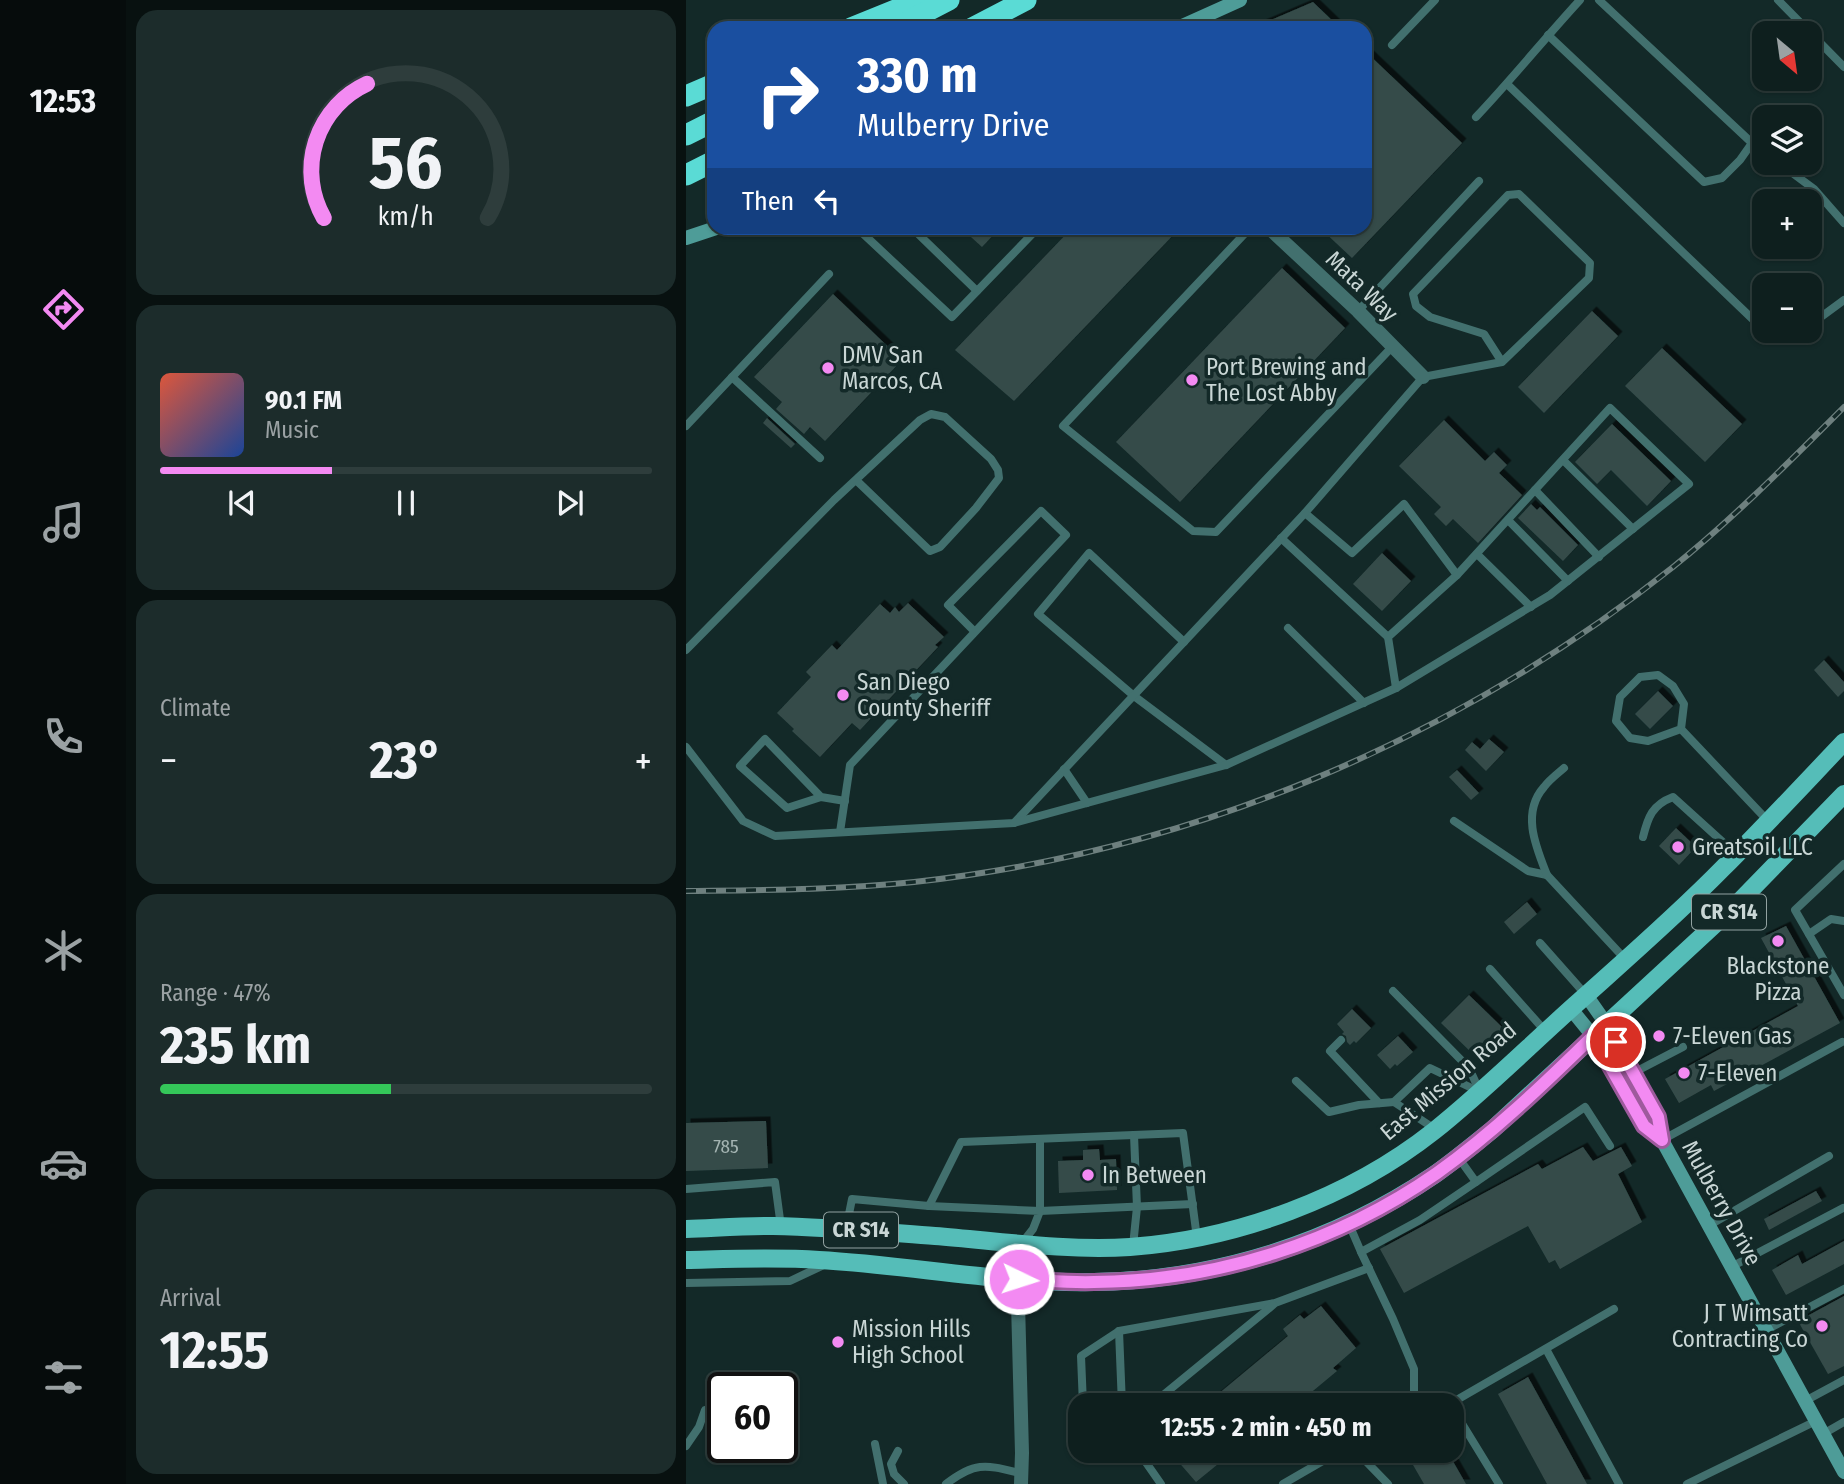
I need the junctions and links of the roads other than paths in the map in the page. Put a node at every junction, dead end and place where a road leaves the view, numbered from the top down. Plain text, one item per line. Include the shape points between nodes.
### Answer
1 (920, 0) edge
2 (949, 0) edge
3 (1026, 0) edge
4 (1240, 0) edge
5 (1434, 0) edge
6 (1580, 0) edge
7 (1599, 0) edge
8 (1778, 0) edge
9 (868, 21) edge
10 (908, 21) edge
11 (986, 21) edge
12 (1194, 21) edge
13 (1548, 35) junction
14 (1392, 45) dead end
15 (1844, 66) edge
16 (1507, 84) junction
17 (707, 87) edge
18 (686, 96) edge
19 (1476, 117) dead end
20 (707, 124) edge
21 (686, 135) edge
22 (1752, 143) joint
23 (707, 164) edge
24 (686, 175) edge
25 (1795, 175) edge
26 (1479, 181) dead end
27 (1844, 223) edge
28 (707, 231) edge
29 (864, 235) edge
30 (919, 235) edge
31 (1031, 235) edge
32 (1243, 235) edge
33 (1277, 235) edge
34 (686, 239) edge
35 (829, 274) dead end
36 (977, 291) junction
37 (1844, 300) edge
38 (1358, 311) junction
39 (1822, 317) edge
40 (1752, 319) edge
41 (1392, 347) junction
42 (1502, 362) junction
43 (732, 377) junction
44 (1423, 377) junction
45 (686, 426) edge
46 (820, 458) dead end
47 (1563, 460) junction
48 (856, 480) junction
49 (1535, 490) junction
50 (1305, 513) junction
51 (1508, 520) junction
52 (1633, 529) junction
53 (1281, 538) junction
54 (1477, 554) junction
55 (1599, 557) junction
56 (1457, 575) junction
57 (1568, 581) junction
58 (1531, 607) junction
59 (1288, 628) dead end
60 (975, 632) junction
61 (1388, 637) junction
62 (1184, 642) junction
63 (686, 650) edge
64 (1396, 688) junction
65 (1133, 695) junction
66 (1364, 703) junction
67 (1681, 729) junction
68 (1844, 742) edge
69 (686, 747) edge
70 (1226, 765) junction
71 (1564, 768) dead end
72 (1064, 769) junction
73 (1844, 794) edge
74 (821, 797) junction
75 (845, 801) junction
76 (1087, 803) junction
77 (1454, 821) dead end
78 (1768, 821) junction
79 (1014, 823) junction
80 (840, 832) junction
81 (1643, 837) dead end
82 (1736, 855) junction
83 (1844, 864) edge
84 (1547, 875) junction
85 (1844, 921) edge
86 (1809, 934) junction
87 (1540, 943) dead end
88 (1625, 959) junction
89 (1490, 969) dead end
90 (1393, 991) dead end
91 (1586, 995) junction
92 (1844, 995) edge
93 (1570, 1009) junction
94 (1600, 1030) junction
95 (1546, 1032) junction
96 (1341, 1040) dead end
97 (1842, 1042) dead end
98 (1683, 1047) dead end
99 (1633, 1073) junction
100 (1296, 1081) dead end
101 (1480, 1092) junction
102 (1394, 1102) junction
103 (1379, 1103) junction
104 (1436, 1129) junction
105 (1134, 1135) junction
106 (1040, 1139) junction
107 (1662, 1140) junction
108 (1610, 1146) dead end
109 (1829, 1156) dead end
110 (1458, 1157) junction
111 (1476, 1182) junction
112 (686, 1189) edge
113 (1193, 1205) junction
114 (929, 1206) junction
115 (1137, 1207) junction
116 (1843, 1208) edge
117 (1040, 1211) junction
118 (1349, 1224) junction
119 (1709, 1226) junction
120 (781, 1227) junction
121 (686, 1229) edge
122 (846, 1229) junction
123 (1197, 1238) junction
124 (1021, 1244) junction
125 (1133, 1247) junction
126 (1362, 1252) junction
127 (686, 1260) edge
128 (831, 1261) junction
129 (1369, 1268) junction
130 (1731, 1268) junction
131 (1019, 1279) junction
132 (686, 1283) edge
133 (1844, 1289) edge
134 (1275, 1303) junction
135 (1614, 1309) dead end
136 (1766, 1330) junction
137 (1119, 1331) junction
138 (1546, 1349) junction
139 (1844, 1380) edge
140 (1083, 1393) edge
141 (1122, 1393) edge
142 (1166, 1393) edge
143 (1414, 1393) edge
144 (1464, 1395) edge
145 (1805, 1401) junction
146 (705, 1410) dead end
147 (1844, 1422) edge
148 (1819, 1427) junction
149 (1464, 1428) edge
150 (875, 1444) dead end
151 (686, 1446) edge
152 (898, 1451) dead end
153 (1146, 1463) edge
154 (1319, 1463) edge
155 (1368, 1463) edge
156 (1844, 1472) edge
157 (1021, 1479) edge
158 (883, 1484) edge
159 (904, 1484) edge
160 (946, 1484) edge
161 (1161, 1484) edge
162 (1283, 1484) edge
163 (1388, 1484) edge
164 (1499, 1484) edge
165 (1619, 1484) edge
166 (1687, 1484) edge

1 - 9 highway
2 - 10 highway
3 - 11 highway
4 - 12 main road
5 - 14 lane
6 - 13 lane
7 - 22 lane
8 - 15 lane
13 - 16 lane
13 - 22 lane via 1704,182 1722,178
16 - 19 lane
16 - 40 lane
17 - 18 highway
20 - 21 highway
23 - 24 highway
25 - 27 lane
26 - 38 lane
28 - 34 main road
29 - 36 lane via 952,317
30 - 36 lane
31 - 36 lane
32 - 41 lane via 1063,426 1193,531 1216,532
33 - 38 street, Mata Way
35 - 43 lane
37 - 39 lane
38 - 41 street, Mata Way
41 - 44 street, Mata Way
42 - 42 lane via 1589,278 1590,263 1519,194 1508,195 1413,294 1416,306 1430,317 1484,334
42 - 44 lane
43 - 45 lane
43 - 46 lane
44 - 50 lane
47 - 49 lane
47 - 52 lane
47 - 52 lane via 1611,408 1689,484
48 - 48 lane via 931,414 945,417 991,459 999,478 940,547 930,551
48 - 63 lane
49 - 51 lane
49 - 55 lane
50 - 53 lane
50 - 56 lane via 1352,553 1404,504
51 - 54 lane
51 - 57 lane
52 - 55 lane
53 - 61 lane
53 - 62 lane
54 - 56 lane
54 - 58 lane
55 - 57 lane
56 - 61 lane
57 - 58 lane
58 - 64 lane
59 - 66 lane
60 - 60 lane via 1066,535 1041,511 948,604
60 - 75 lane via 850,765
61 - 64 lane
62 - 65 lane
62 - 65 lane via 1089,553 1038,614
64 - 66 lane
65 - 70 lane
65 - 72 lane
66 - 70 lane
67 - 67 lane via 1684,704 1673,686 1658,675 1640,677 1620,697 1616,721 1629,738 1648,741
67 - 78 lane
68 - 78 main road, East Mission Road / CR S14
69 - 80 lane via 743,821 775,836
70 - 76 lane
71 - 84 lane via 1542,788 1532,808 1531,824
72 - 76 lane
72 - 79 lane
73 - 94 main road, CR S14 via 1740,902
74 - 74 lane via 765,739 740,766 788,808
74 - 75 lane
75 - 80 lane
76 - 79 lane
77 - 84 lane via 1528,871
78 - 82 main road, East Mission Road / CR S14
79 - 80 lane
81 - 82 lane via 1648,817 1661,801 1673,797
82 - 88 main road, East Mission Road / CR S14
83 - 86 lane via 1796,910
84 - 88 lane
85 - 86 lane via 1831,919
86 - 92 lane
87 - 91 lane
88 - 91 main road, East Mission Road / CR S14
89 - 95 lane
90 - 101 lane via 1469,1068
91 - 93 main road, East Mission Road / CR S14
91 - 94 main road, Mulberry Drive
93 - 94 main road, Mulberry Drive
93 - 95 main road, East Mission Road / CR S14
94 - 99 main road, Mulberry Drive
94 - 107 main road, Mulberry Drive via 1644,1126
94 - 110 main road, CR S14
95 - 101 main road, East Mission Road / CR S14
96 - 103 lane via 1330,1051
97 - 107 lane
98 - 99 lane
99 - 107 main road, Mulberry Drive via 1658,1117
100 - 103 lane via 1329,1112
101 - 102 lane via 1430,1068
101 - 104 main road, East Mission Road / CR S14
102 - 103 lane
102 - 104 lane
104 - 123 main road, East Mission Road / CR S14 via 1394,1159 1302,1206
105 - 106 lane
105 - 113 lane via 1183,1133
105 - 115 lane
106 - 114 lane via 961,1142
106 - 117 lane
107 - 119 main road, Mulberry Drive
108 - 111 lane via 1585,1107
109 - 119 lane
110 - 111 lane
110 - 118 main road, CR S14
111 - 126 lane
112 - 120 lane via 775,1182
113 - 115 lane
113 - 123 lane
114 - 117 lane
114 - 122 lane via 852,1199
115 - 117 lane
115 - 125 lane
116 - 130 lane
117 - 124 lane
118 - 126 lane
118 - 131 main road, CR S14 via 1272,1254 1190,1274 1132,1281
119 - 130 main road, Mulberry Drive
120 - 121 main road, East Mission Road / CR S14
120 - 122 main road, East Mission Road / CR S14
122 - 124 main road, East Mission Road / CR S14
123 - 125 main road, East Mission Road / CR S14
124 - 125 main road, East Mission Road / CR S14
124 - 131 street
126 - 129 lane
127 - 128 main road, CR S14
128 - 131 main road, CR S14
128 - 132 lane via 790,1281
129 - 134 lane
129 - 143 lane via 1413,1369
130 - 136 main road, Mulberry Drive
131 - 157 street
133 - 136 lane
134 - 137 lane
134 - 142 lane
135 - 138 lane
136 - 145 main road, Mulberry Drive
137 - 140 lane via 1081,1356
137 - 141 lane
138 - 144 lane
138 - 165 lane
139 - 145 lane
145 - 148 main road, Mulberry Drive
146 - 151 lane
147 - 148 lane
148 - 156 main road, Mulberry Drive
148 - 166 lane
149 - 164 lane
150 - 158 lane
152 - 159 lane via 891,1464
153 - 161 lane
154 - 162 lane
155 - 163 lane
157 - 160 lane via 994,1467 975,1467

